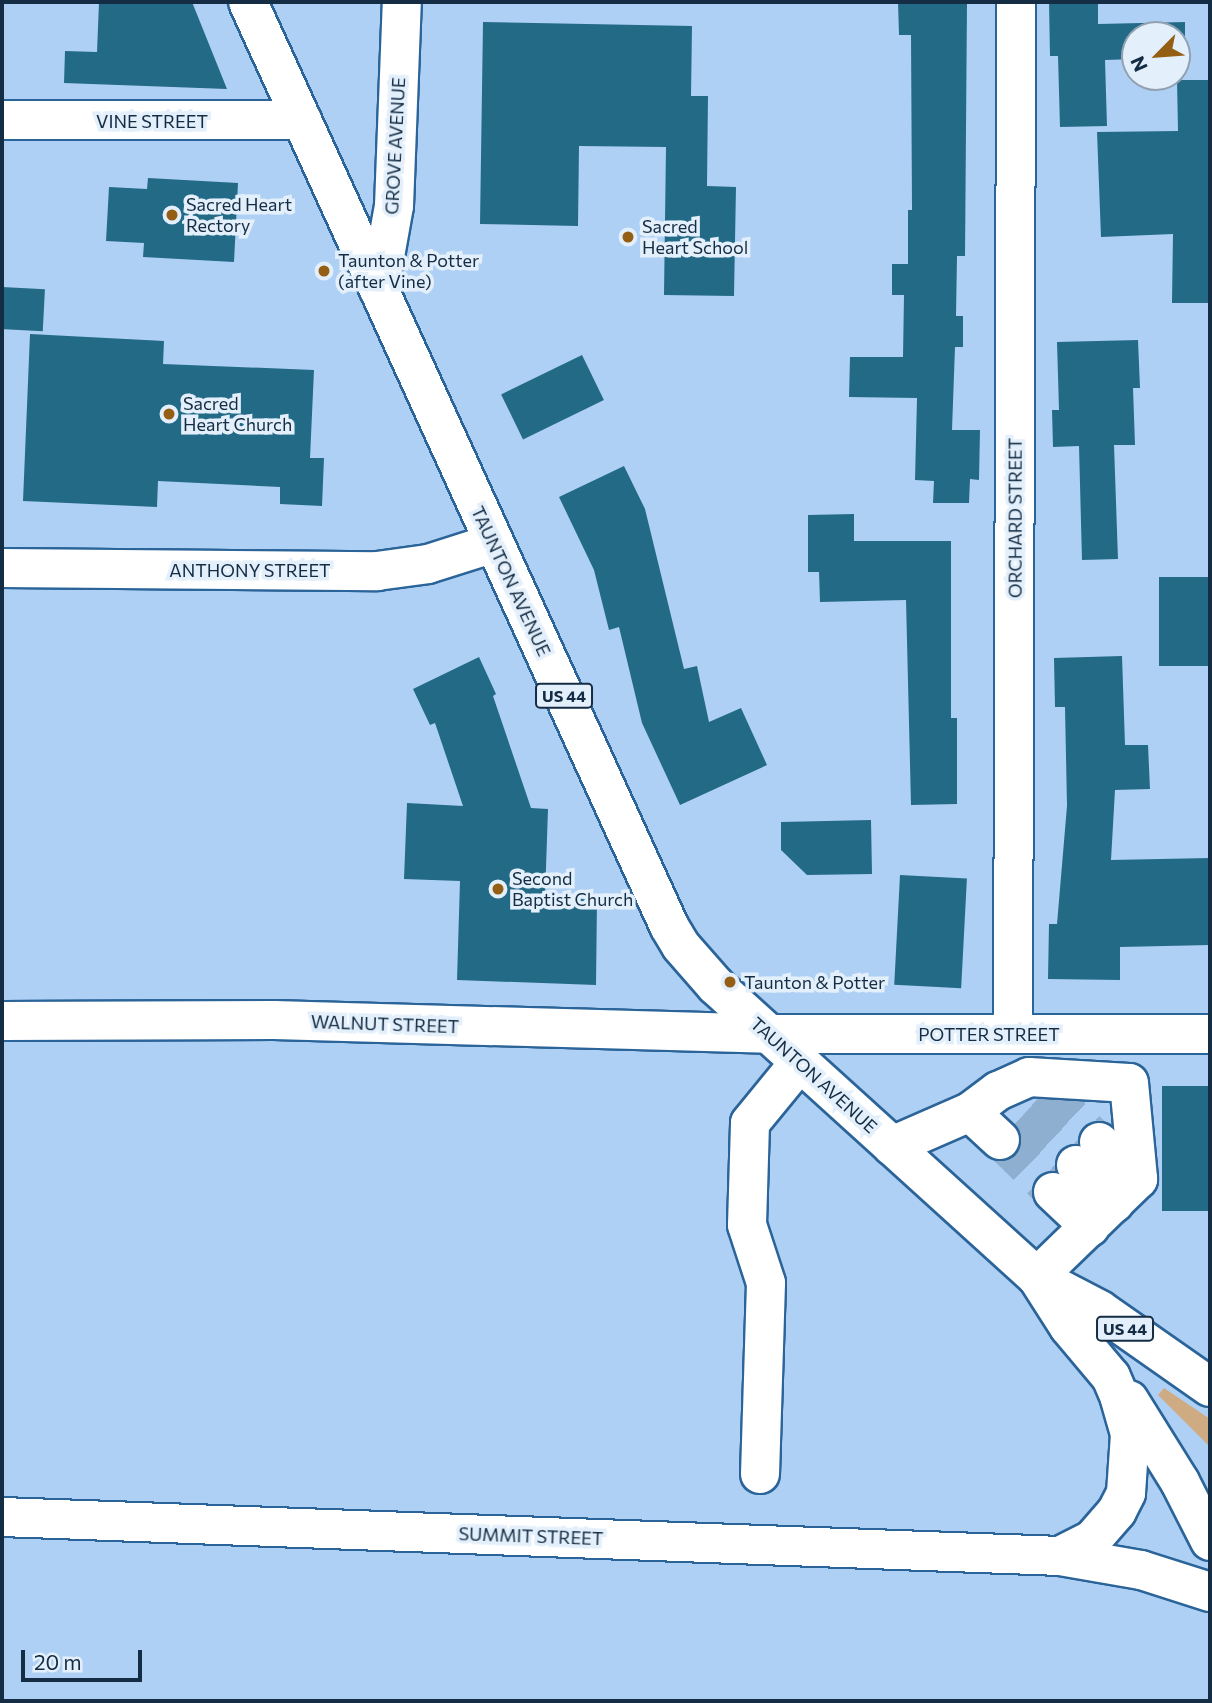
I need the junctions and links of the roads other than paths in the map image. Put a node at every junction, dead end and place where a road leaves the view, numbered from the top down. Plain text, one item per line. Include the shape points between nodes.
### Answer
1 (247, 2) edge
2 (402, 2) edge
3 (1016, 2) edge
4 (2, 120) edge
5 (302, 120) junction
6 (379, 290) junction
7 (495, 543) junction
8 (2, 568) edge
9 (2, 1021) edge
10 (768, 1034) junction
11 (1021, 1034) junction
12 (1210, 1034) edge
13 (800, 1062) junction
14 (1011, 1105) junction
15 (892, 1146) junction
16 (1114, 1203) junction
17 (1037, 1277) junction
18 (1111, 1377) junction
19 (1210, 1387) edge
20 (760, 1475) dead end
21 (2, 1517) edge
22 (1210, 1541) edge
23 (1060, 1556) junction
24 (1210, 1592) edge

1 - 5 main road, TAUNTON AVENUE / US 44
2 - 6 main road, GROVE AVENUE via 394,206
3 - 11 main road, ORCHARD STREET
4 - 5 main road, VINE STREET
5 - 6 main road, TAUNTON AVENUE / US 44
6 - 7 main road, TAUNTON AVENUE / US 44
7 - 8 main road, ANTHONY STREET via 428,564 377,570
7 - 10 main road, TAUNTON AVENUE / US 44 via 669,926 697,967
9 - 10 main road, WALNUT STREET via 274,1020
10 - 11 main road, POTTER STREET
10 - 13 main road, TAUNTON AVENUE / US 44
11 - 12 main road, POTTER STREET
11 - 14 main road, ORCHARD STREET
13 - 15 main road, TAUNTON AVENUE / US 44
13 - 20 main road via 750,1124 747,1225 766,1283
14 - 15 main road
14 - 16 main road via 1129,1083
15 - 17 main road, TAUNTON AVENUE / US 44
16 - 16 main road via 1076,1166
16 - 17 main road
17 - 18 main road, TAUNTON AVENUE / US 44 via 1069,1327
17 - 19 main road, TAUNTON AVENUE / US 44 via 1100,1310
18 - 22 main road, TAUNTON AVENUE via 1159,1446
18 - 23 main road, SUMMIT STREET via 1130,1434 1126,1493 1092,1540
21 - 23 main road, SUMMIT STREET
23 - 24 main road, SUMMIT STREET via 1141,1570

